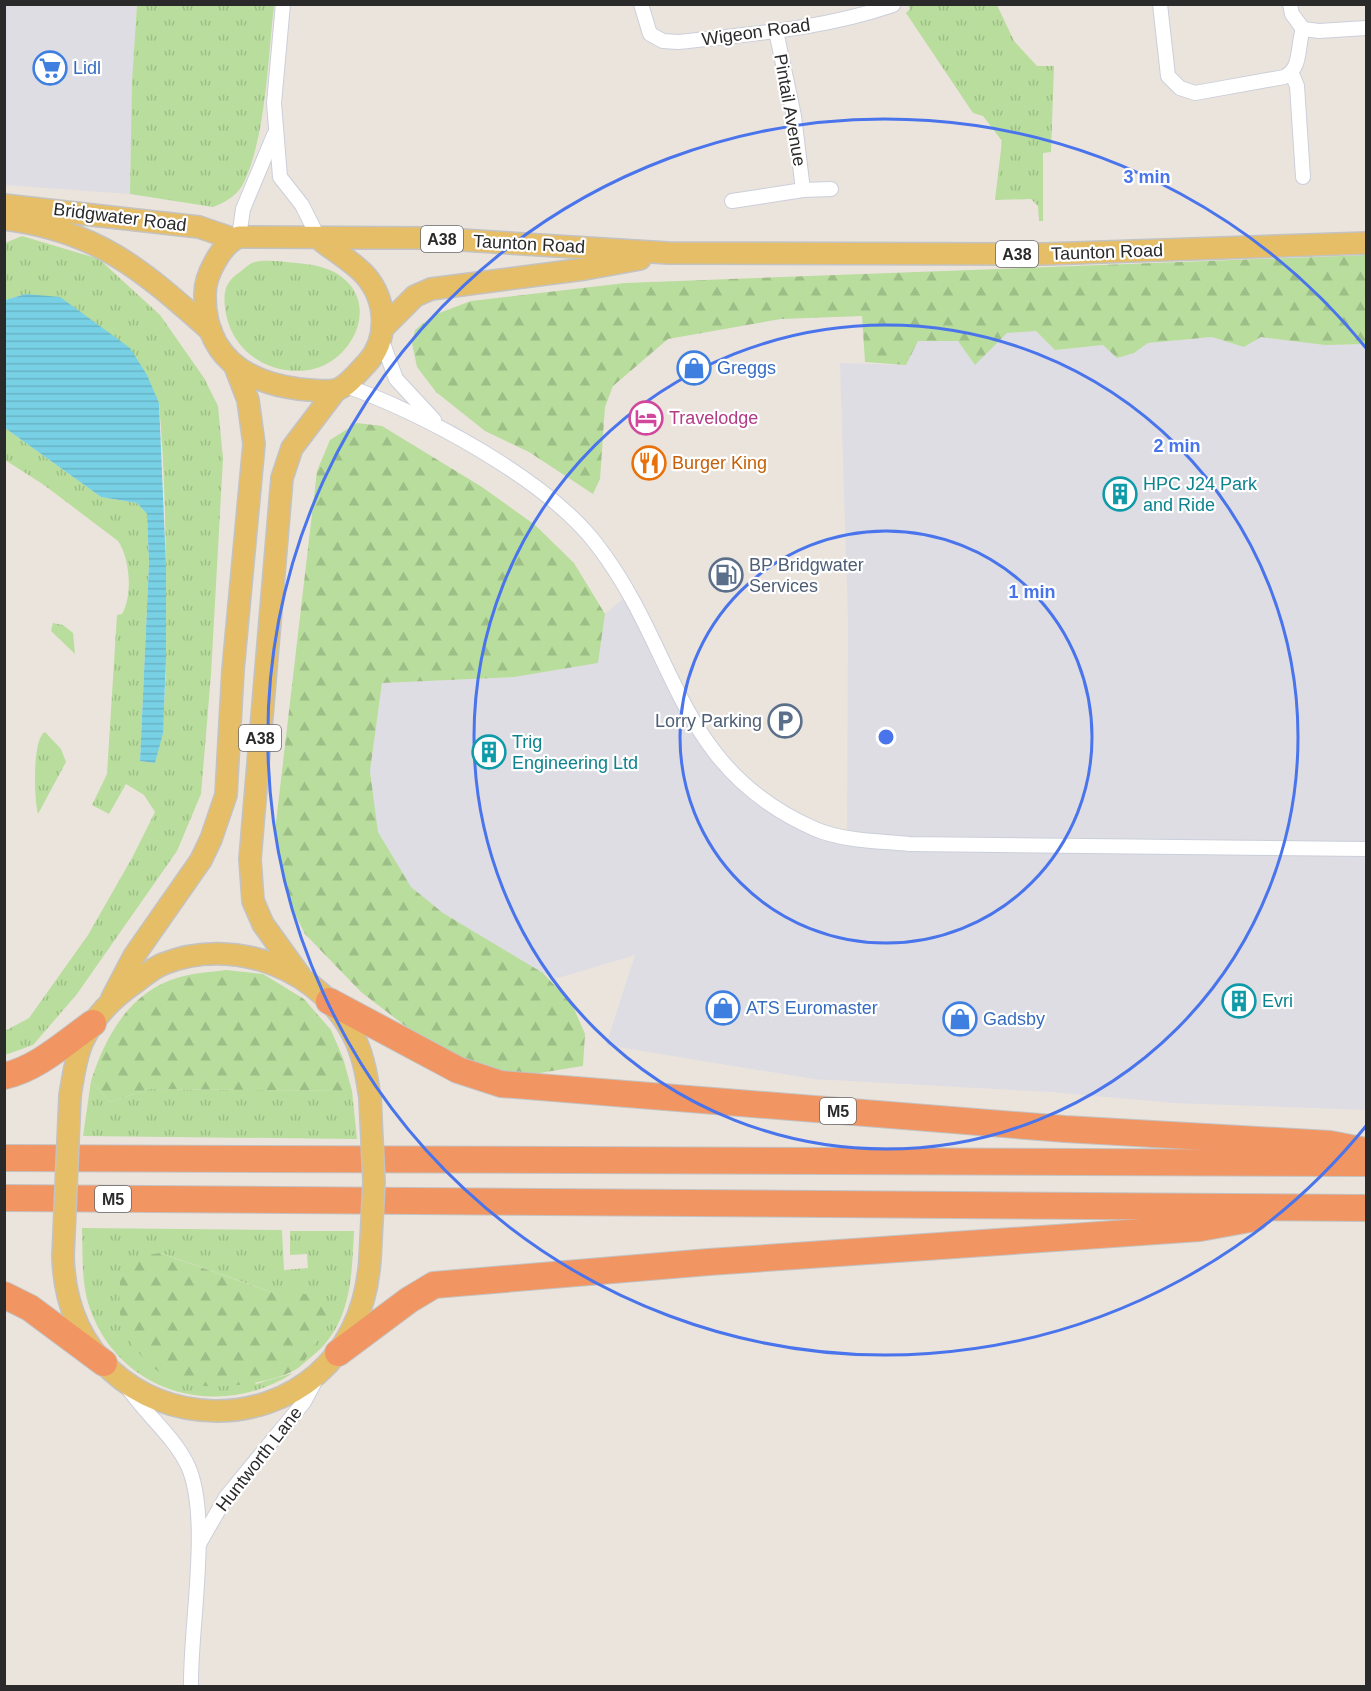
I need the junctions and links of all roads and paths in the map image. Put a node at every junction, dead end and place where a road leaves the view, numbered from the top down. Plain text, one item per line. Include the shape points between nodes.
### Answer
1 (283, 4) edge
2 (641, 4) edge
3 (1160, 4) edge
4 (1290, 4) edge
5 (893, 5) edge
6 (1366, 28) edge
7 (1303, 29) junction
8 (776, 31) junction
9 (1292, 74) junction
10 (275, 133) junction
11 (1303, 177) dead end
12 (831, 189) dead end
13 (803, 190) junction
14 (732, 201) dead end
15 (4, 205) edge
16 (4, 219) edge
17 (236, 238) junction
18 (318, 239) junction
19 (1366, 243) edge
20 (668, 253) junction
21 (211, 331) junction
22 (382, 332) junction
23 (236, 369) junction
24 (339, 387) junction
25 (440, 428) junction
26 (1366, 849) edge
27 (301, 977) junction
28 (112, 998) junction
29 (329, 1001) junction
30 (93, 1023) junction
31 (4, 1076) edge
32 (1366, 1150) edge
33 (4, 1158) edge
34 (1366, 1163) edge
35 (4, 1198) edge
36 (1308, 1209) junction
37 (1366, 1209) edge
38 (4, 1295) edge
39 (338, 1353) junction
40 (114, 1372) junction
41 (320, 1372) junction
42 (198, 1545) junction
43 (191, 1686) edge

1 - 10 street via 273,104
2 - 8 street, Wigeon Road via 650,34 663,41
3 - 9 street via 1168,76 1180,88 1195,93
4 - 7 street
5 - 8 street, Wigeon Road via 852,18
6 - 7 street via 1319,32
7 - 9 street
8 - 13 street, Pintail Avenue via 794,116
9 - 11 street via 1297,86
10 - 17 street via 243,209
10 - 18 street via 280,177 302,205
12 - 13 street, Pintail Avenue
13 - 14 street, Pintail Avenue
15 - 17 main road, Bridgwater Road / A38 via 199,227
16 - 21 main road, Bridgwater Road / A38 via 69,232 114,254 147,275
17 - 18 main road, A38
17 - 21 main road, A38 via 208,277 205,308
18 - 20 main road, Taunton Road / A38 via 430,238
18 - 22 main road via 367,278 381,308
19 - 20 main road, Taunton Road / A38 via 1045,254
20 - 22 main road, Taunton Road / A38 via 585,269 430,289 415,296
21 - 23 main road, A38
22 - 24 main road, A38 via 370,359
22 - 25 street via 396,379
23 - 24 main road via 280,387
23 - 28 main road, A38 via 248,400 254,444 226,795 201,860 134,957
24 - 25 street via 384,399
24 - 27 main road, A38 via 292,448 282,478 250,859 253,901 263,924
25 - 26 street via 509,470 587,532 628,594 678,697 717,757 752,792 817,830 909,844
27 - 28 main road via 260,958 229,953 197,955 161,965
27 - 29 main road
28 - 30 main road
29 - 32 highway, M5 via 458,1070 501,1084 1065,1129 1330,1144
29 - 39 main road, bridge via 356,1039 367,1071 374,1182 369,1277 358,1317
30 - 31 highway via 41,1060
30 - 40 main road, bridge via 76,1062 70,1096 63,1256 68,1298 82,1332
33 - 34 highway
35 - 36 highway, M5
36 - 37 highway, M5
36 - 39 highway, M5 via 1200,1228 434,1285
38 - 40 highway via 30,1308
39 - 41 main road
40 - 41 main road via 151,1397 171,1405 232,1412 272,1402
40 - 42 street, Huntworth Lane via 178,1448 189,1467 197,1509
41 - 42 street, Huntworth Lane via 304,1402 226,1497
42 - 43 street, Huntworth Lane

